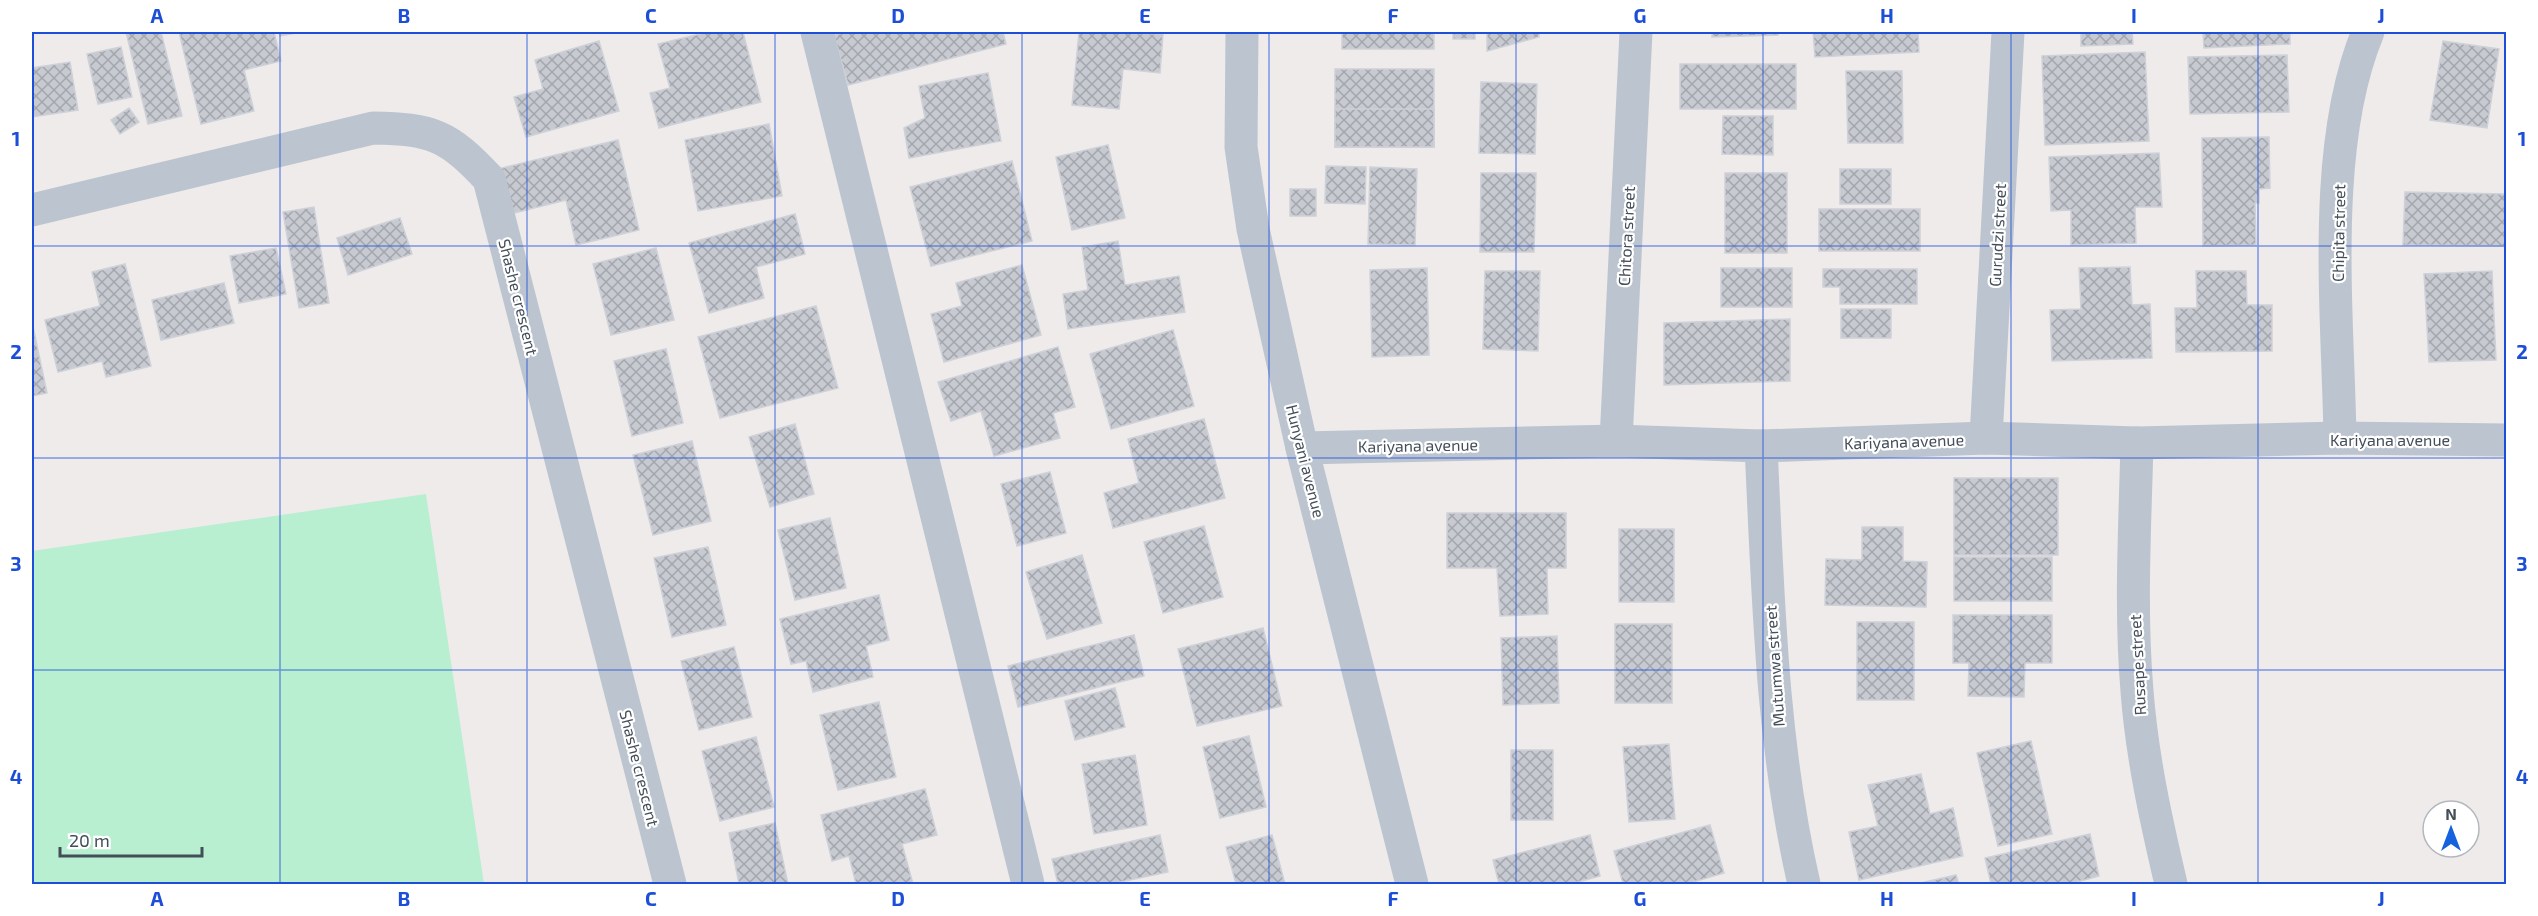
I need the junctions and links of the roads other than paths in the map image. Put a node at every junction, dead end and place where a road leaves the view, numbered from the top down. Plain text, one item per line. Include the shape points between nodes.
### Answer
1 (817, 32) edge
2 (1242, 32) edge
3 (1636, 32) edge
4 (2008, 32) edge
5 (2368, 32) edge
6 (32, 210) edge
7 (1986, 438) junction
8 (2340, 438) junction
9 (2506, 440) edge
10 (1616, 441) junction
11 (2137, 443) junction
12 (1761, 446) junction
13 (1302, 448) junction
14 (670, 885) edge
15 (1028, 885) edge
16 (1412, 885) edge
17 (1804, 885) edge
18 (2171, 885) edge

1 - 15 street
2 - 13 street, Hunyani avenue via 1243,159 1253,229
3 - 10 street, Chitora street
4 - 7 street, Gurudzi street
5 - 8 street, Chipita street via 2349,93 2337,187
6 - 14 street, Shashe crescent via 373,128 442,137 473,162 489,179
7 - 11 street, Kariyana avenue
7 - 12 street, Kariyana avenue
8 - 9 street, Kariyana avenue
8 - 11 street, Kariyana avenue
10 - 12 street, Kariyana avenue
10 - 13 street, Kariyana avenue
11 - 18 street, Rusape street via 2137,690 2150,793
12 - 17 street, Mutumwa street via 1781,747
13 - 16 street, Hunyani avenue

